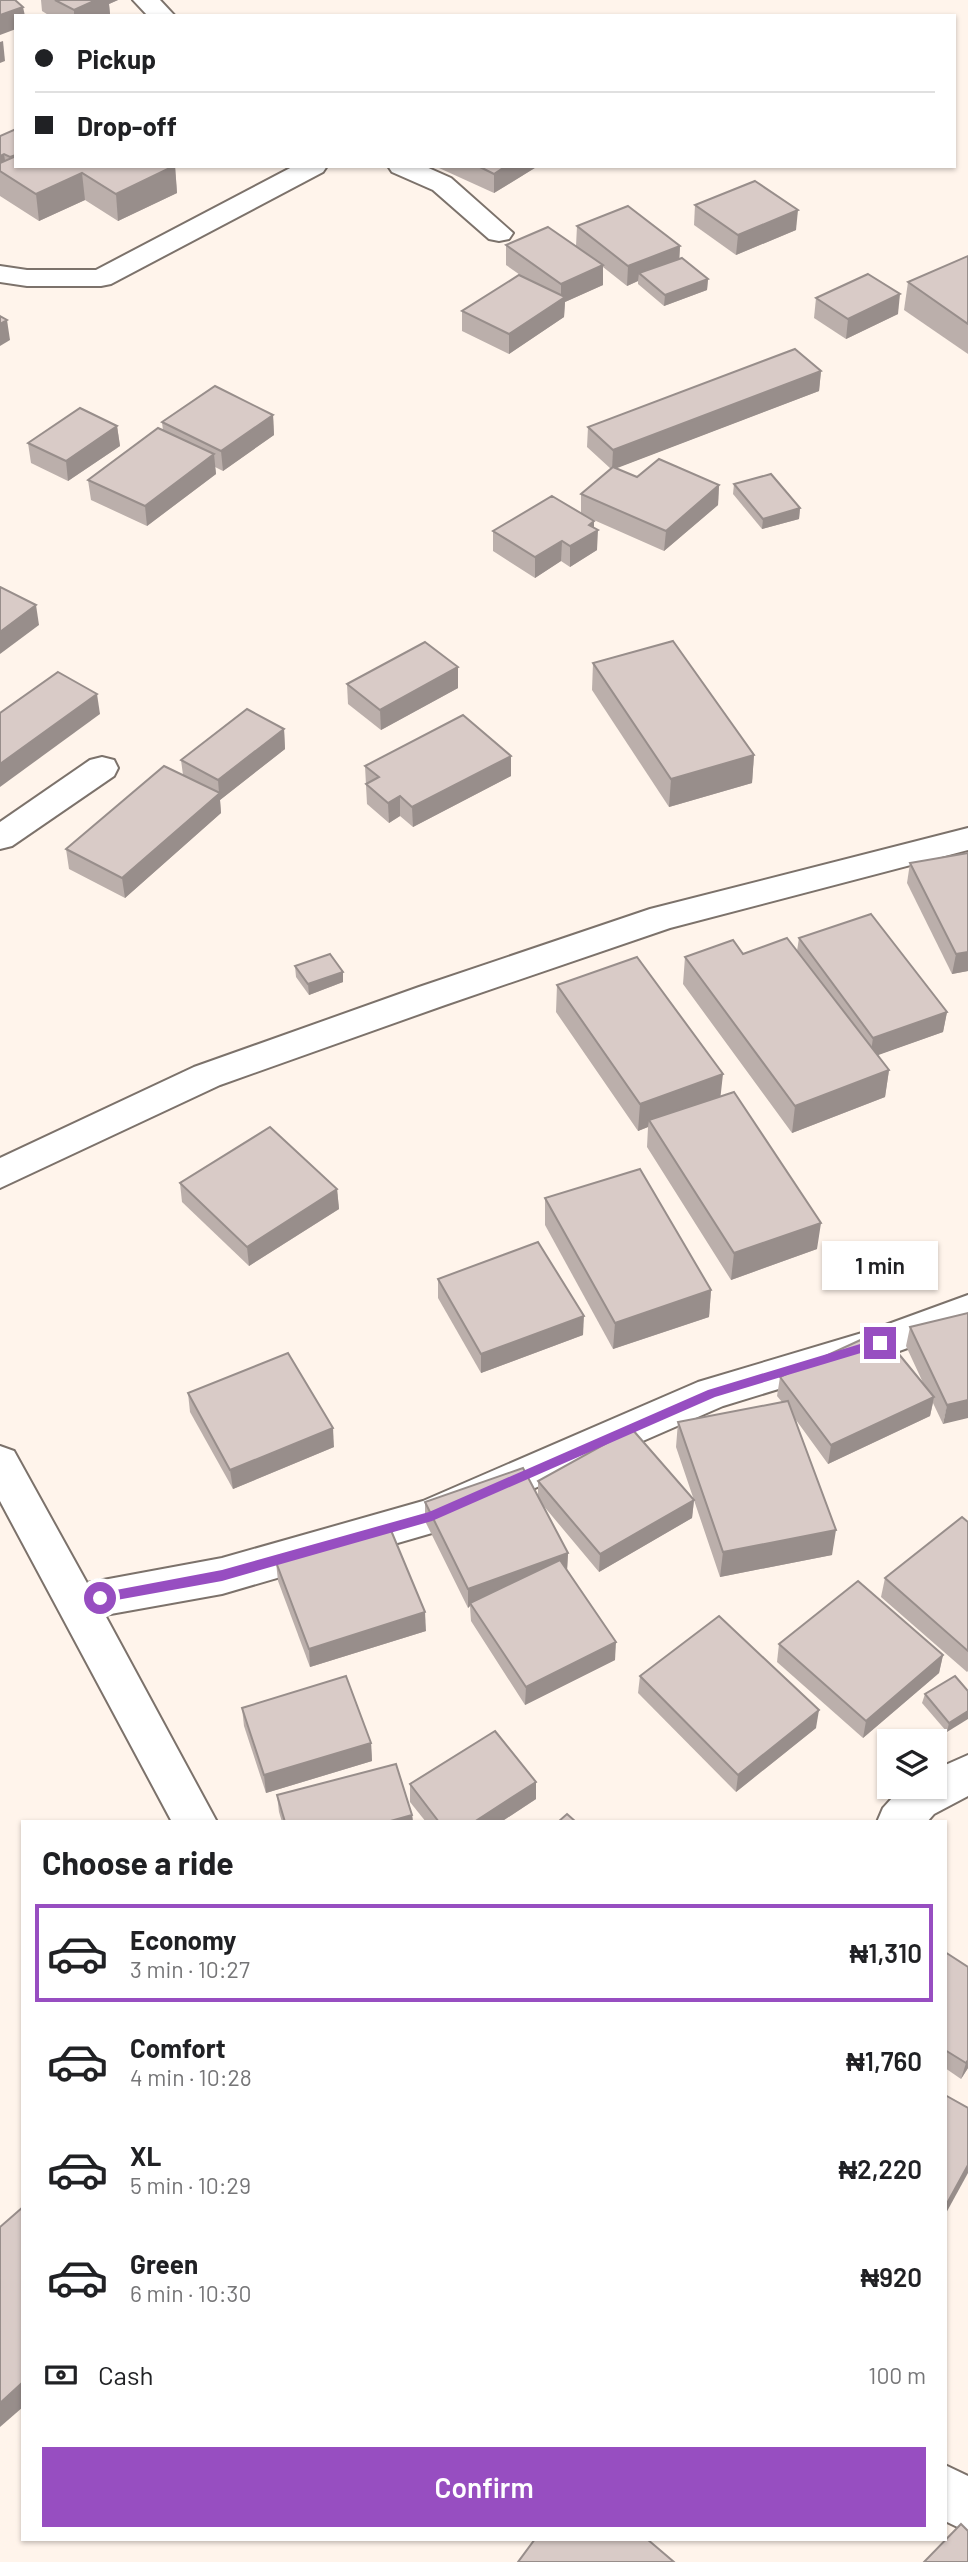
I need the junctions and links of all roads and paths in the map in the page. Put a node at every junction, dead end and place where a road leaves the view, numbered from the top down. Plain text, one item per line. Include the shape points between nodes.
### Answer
1 (145, 0) edge
2 (161, 14) edge
3 (310, 168) edge
4 (406, 168) edge
5 (499, 233) dead end
6 (0, 274) edge
7 (102, 768) dead end
8 (0, 838) edge
9 (968, 839) edge
10 (0, 1174) edge
11 (968, 1310) edge
12 (0, 1463) edge
13 (76, 1603) junction
14 (968, 1774) edge
15 (194, 1820) edge
16 (901, 1820) edge
17 (947, 2492) edge
18 (968, 2506) edge

1 - 2 street
3 - 6 street via 101,278
4 - 5 street via 442,184
7 - 8 street
9 - 10 street via 662,918 432,996 207,1076
11 - 13 street via 880,1343 712,1393 432,1516 222,1576
12 - 13 street
13 - 15 street
14 - 16 street via 918,1800
17 - 18 street

